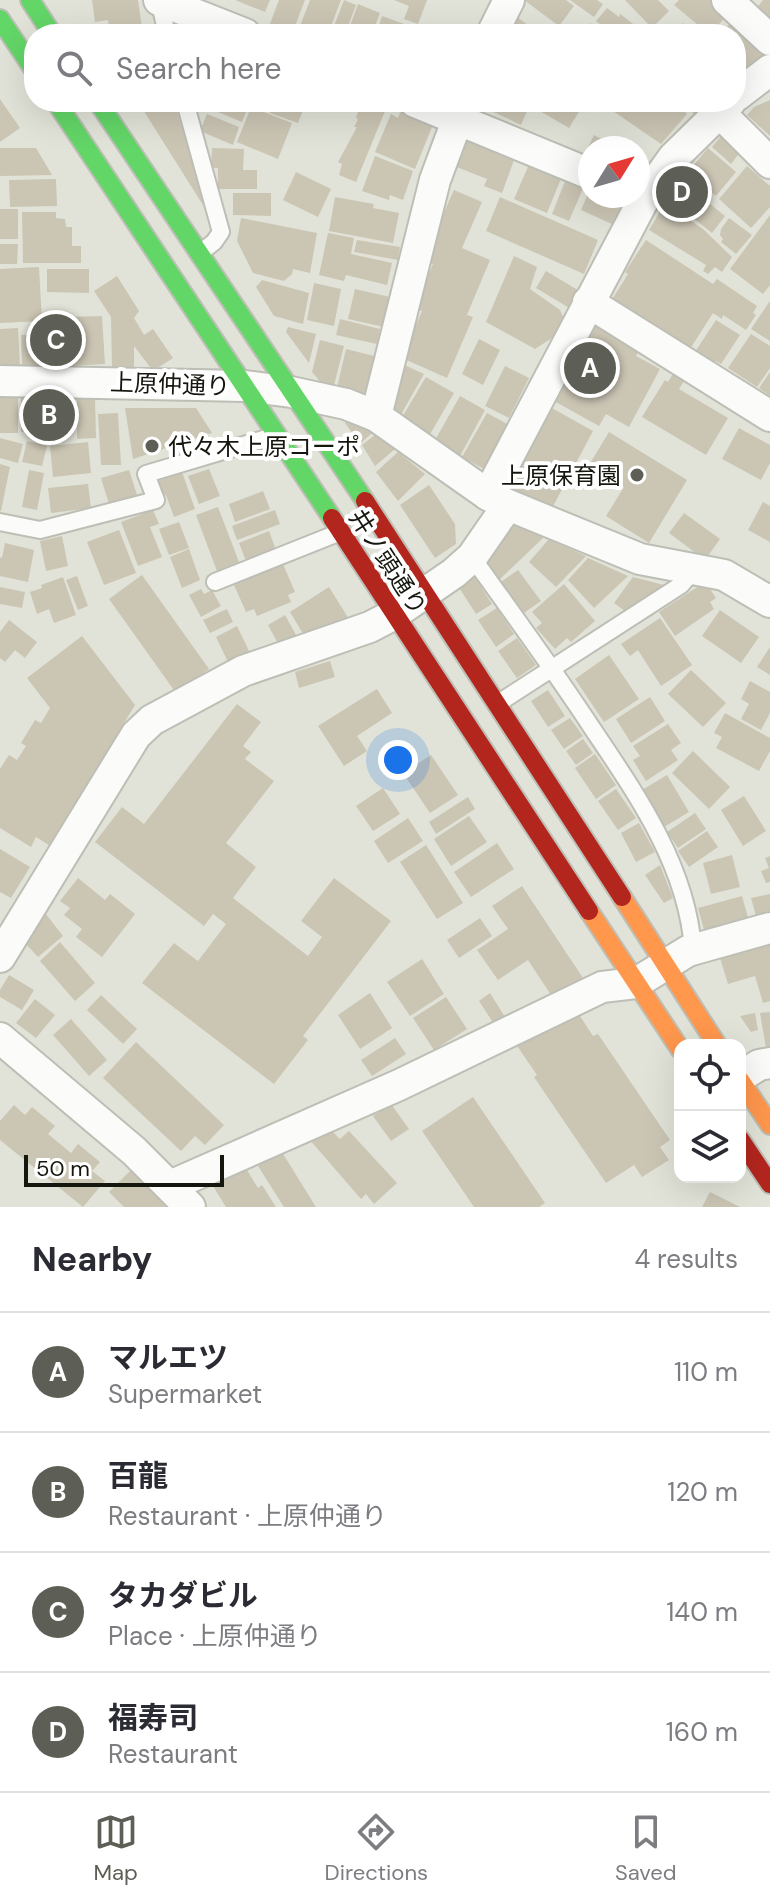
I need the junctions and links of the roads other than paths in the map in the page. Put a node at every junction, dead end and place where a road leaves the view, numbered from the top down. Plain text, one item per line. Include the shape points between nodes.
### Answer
1 (30, 0) edge
2 (159, 0) edge
3 (509, 0) edge
4 (727, 0) edge
5 (0, 19) edge
6 (46, 24) edge
7 (165, 24) edge
8 (220, 24) edge
9 (497, 24) edge
10 (770, 40) edge
11 (24, 55) edge
12 (770, 70) edge
13 (746, 89) edge
14 (63, 112) edge
15 (105, 112) edge
16 (188, 112) edge
17 (456, 112) edge
18 (460, 112) edge
19 (719, 112) edge
20 (734, 112) edge
21 (770, 163) edge
22 (578, 168) edge
23 (650, 186) edge
24 (636, 208) edge
25 (199, 254) junction
26 (588, 302) junction
27 (0, 381) edge
28 (245, 386) junction
29 (291, 392) junction
30 (376, 416) junction
31 (770, 416) edge
32 (277, 435) junction
33 (498, 500) junction
34 (0, 522) edge
35 (340, 532) junction
36 (472, 557) junction
37 (693, 571) junction
38 (215, 582) dead end
39 (426, 593) junction
40 (770, 602) edge
41 (393, 615) junction
42 (552, 668) junction
43 (497, 704) junction
44 (770, 928) edge
45 (693, 949) junction
46 (0, 957) edge
47 (665, 965) junction
48 (636, 983) junction
49 (0, 1038) edge
50 (713, 1039) edge
51 (674, 1040) edge
52 (770, 1063) edge
53 (746, 1074) edge
54 (746, 1087) edge
55 (770, 1125) edge
56 (746, 1148) edge
57 (770, 1184) edge
58 (180, 1197) edge

1 - 6 main road
2 - 7 lane
2 - 8 street
3 - 9 street
4 - 10 street
5 - 11 main road
12 - 13 street
14 - 28 main road, 井ノ頭通り
15 - 25 main road, 井ノ頭通り
16 - 25 lane via 221,232
17 - 30 street
18 - 22 street
19 - 23 street
20 - 21 street
24 - 26 street
25 - 29 main road, 井ノ頭通り
26 - 31 street
26 - 33 street
27 - 28 street, 上原仲通り
28 - 29 street, 上原仲通り
28 - 32 main road, 井ノ頭通り
29 - 30 street, 上原仲通り
29 - 39 main road, 井ノ頭通り
30 - 33 street, 上原仲通り
32 - 34 lane via 146,474 156,500 40,530
32 - 35 main road, 井ノ頭通り
33 - 36 street
33 - 37 street, 上原仲通り via 640,559
35 - 38 lane
35 - 41 main road, 井ノ頭通り
36 - 39 street
36 - 42 lane
37 - 40 street, 上原仲通り via 724,575
37 - 42 lane via 681,585
39 - 41 street
39 - 43 main road, 井ノ頭通り
41 - 46 street via 243,671 152,720 136,735
41 - 48 main road, 井ノ頭通り
42 - 43 lane
42 - 45 lane via 647,809 686,905
43 - 47 main road, 井ノ頭通り
44 - 45 street
45 - 47 street
47 - 48 street
47 - 50 main road, 井ノ頭通り
48 - 51 main road, 井ノ頭通り
48 - 58 street via 602,987
49 - 58 street via 134,1151
52 - 53 street
54 - 55 main road
56 - 57 main road

